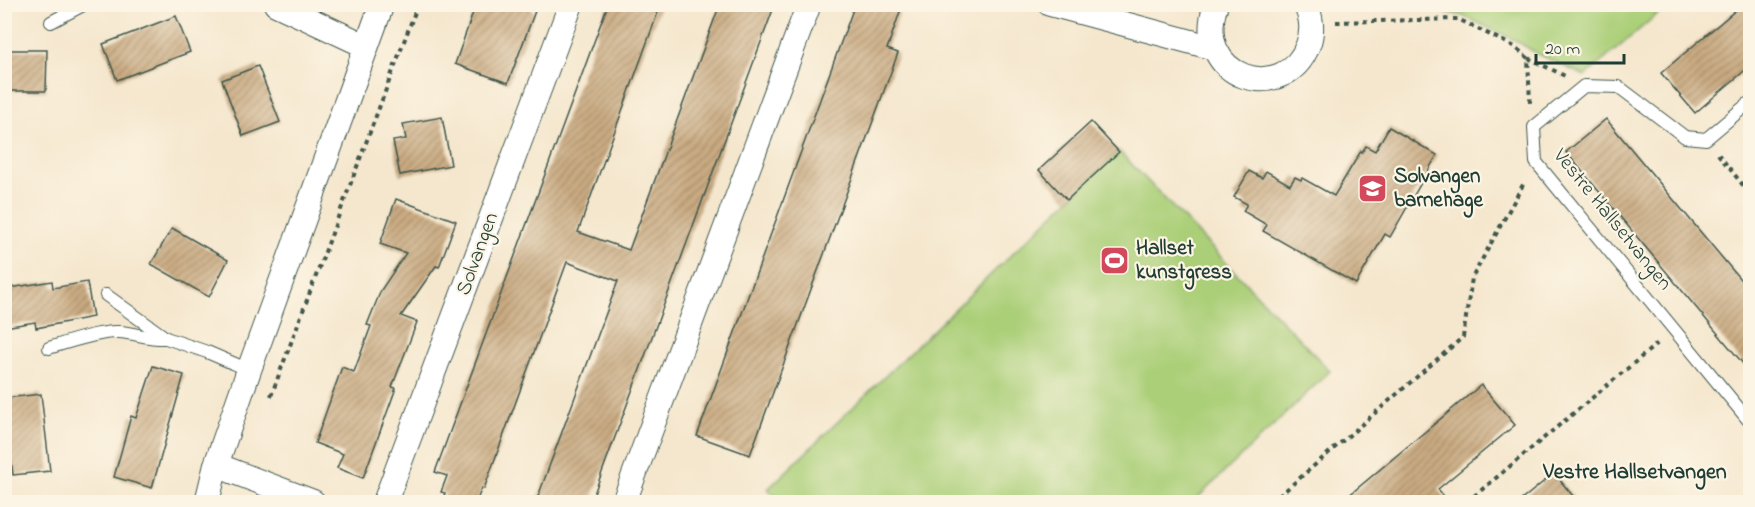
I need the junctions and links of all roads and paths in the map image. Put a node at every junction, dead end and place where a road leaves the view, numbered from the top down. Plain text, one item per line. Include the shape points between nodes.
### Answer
1 (85, 4) edge
2 (276, 4) edge
3 (382, 4) edge
4 (418, 4) edge
5 (571, 4) edge
6 (809, 4) edge
7 (1216, 4) edge
8 (1051, 5) edge
9 (1308, 14) edge
10 (51, 22) dead end
11 (366, 46) junction
12 (1214, 48) junction
13 (1528, 58) junction
14 (1584, 86) junction
15 (1750, 102) edge
16 (1534, 127) junction
17 (1706, 139) junction
18 (1536, 162) junction
19 (1750, 194) edge
20 (106, 295) dead end
21 (1674, 329) junction
22 (166, 338) junction
23 (49, 348) dead end
24 (249, 370) junction
25 (267, 407) dead end
26 (1750, 422) edge
27 (216, 465) junction
28 (207, 502) edge
29 (313, 502) edge
30 (385, 502) edge
31 (624, 502) edge
32 (1272, 502) edge
33 (1467, 502) edge

1 - 10 lane
2 - 11 street
3 - 11 street
4 - 25 path
5 - 30 street, Solvangen
6 - 31 street
7 - 12 street via 1210,33
8 - 12 street
9 - 12 street via 1310,39 1305,54 1281,75 1250,78 1235,72 1222,62
9 - 13 path via 1458,19 1515,47
11 - 24 street
13 - 14 path
13 - 16 path
14 - 16 lane
14 - 17 lane via 1619,87 1685,137
15 - 17 lane
16 - 18 lane, Vestre Hallsetvangen
17 - 19 path
18 - 21 lane, Vestre Hallsetvangen
18 - 32 path via 1472,278 1463,337
20 - 22 lane
21 - 26 lane, Vestre Hallsetvangen
21 - 33 path
22 - 23 lane via 118,332
22 - 24 lane
24 - 27 street
27 - 28 street
27 - 29 street

